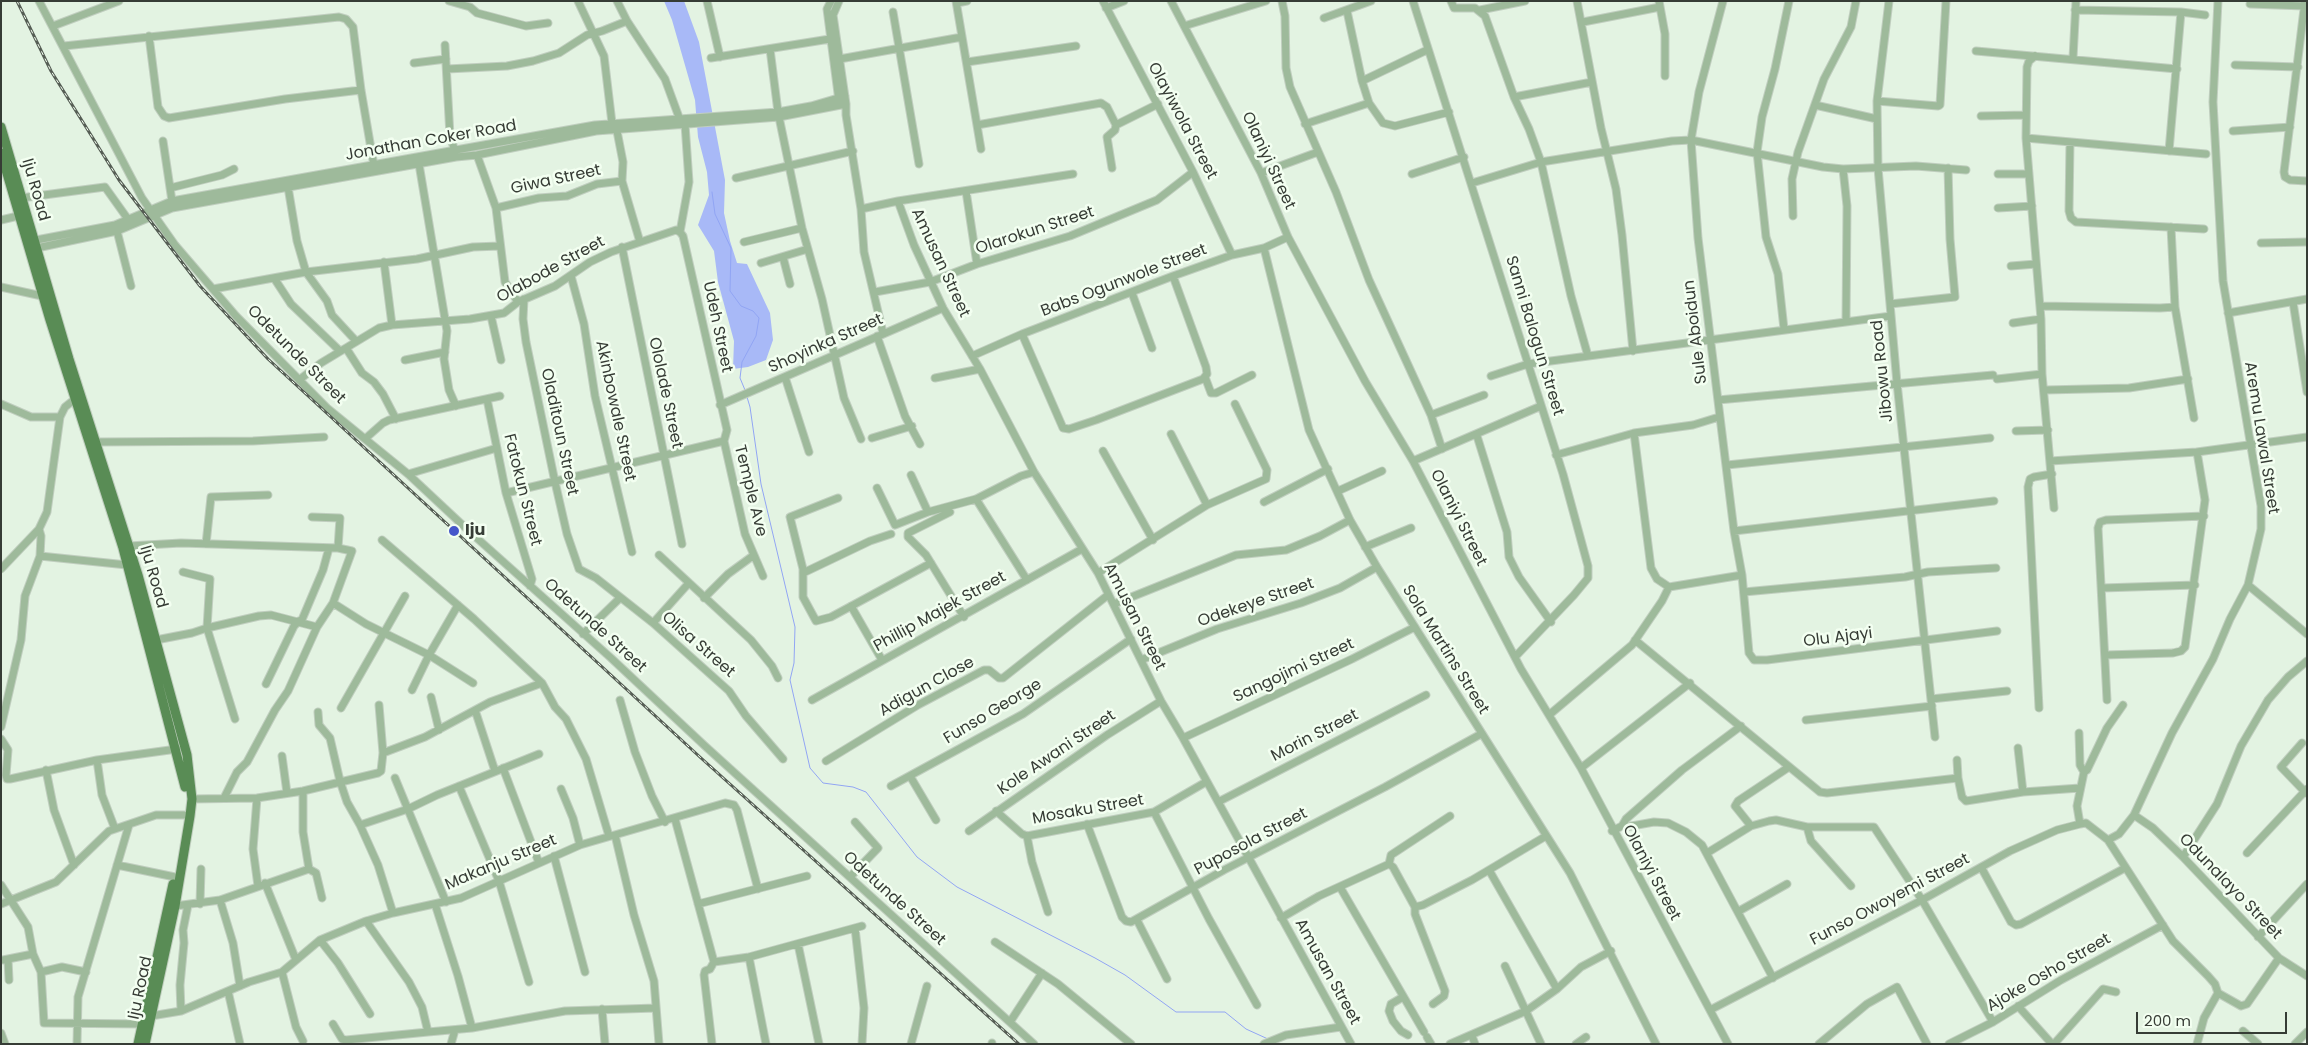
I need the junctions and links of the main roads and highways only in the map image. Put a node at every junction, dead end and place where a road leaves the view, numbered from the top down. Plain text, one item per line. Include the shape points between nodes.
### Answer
1 (1, 127) edge
2 (1, 153) edge
3 (31, 245) junction
4 (138, 1044) edge
5 (145, 1044) edge

1 - 3 main road, Iju Road
2 - 3 main road, Iju Road via 18,216
3 - 4 main road, Iju Road via 42,296 127,565 185,783 175,877
3 - 5 main road, Iju Road via 129,546 187,756 192,799 175,906

